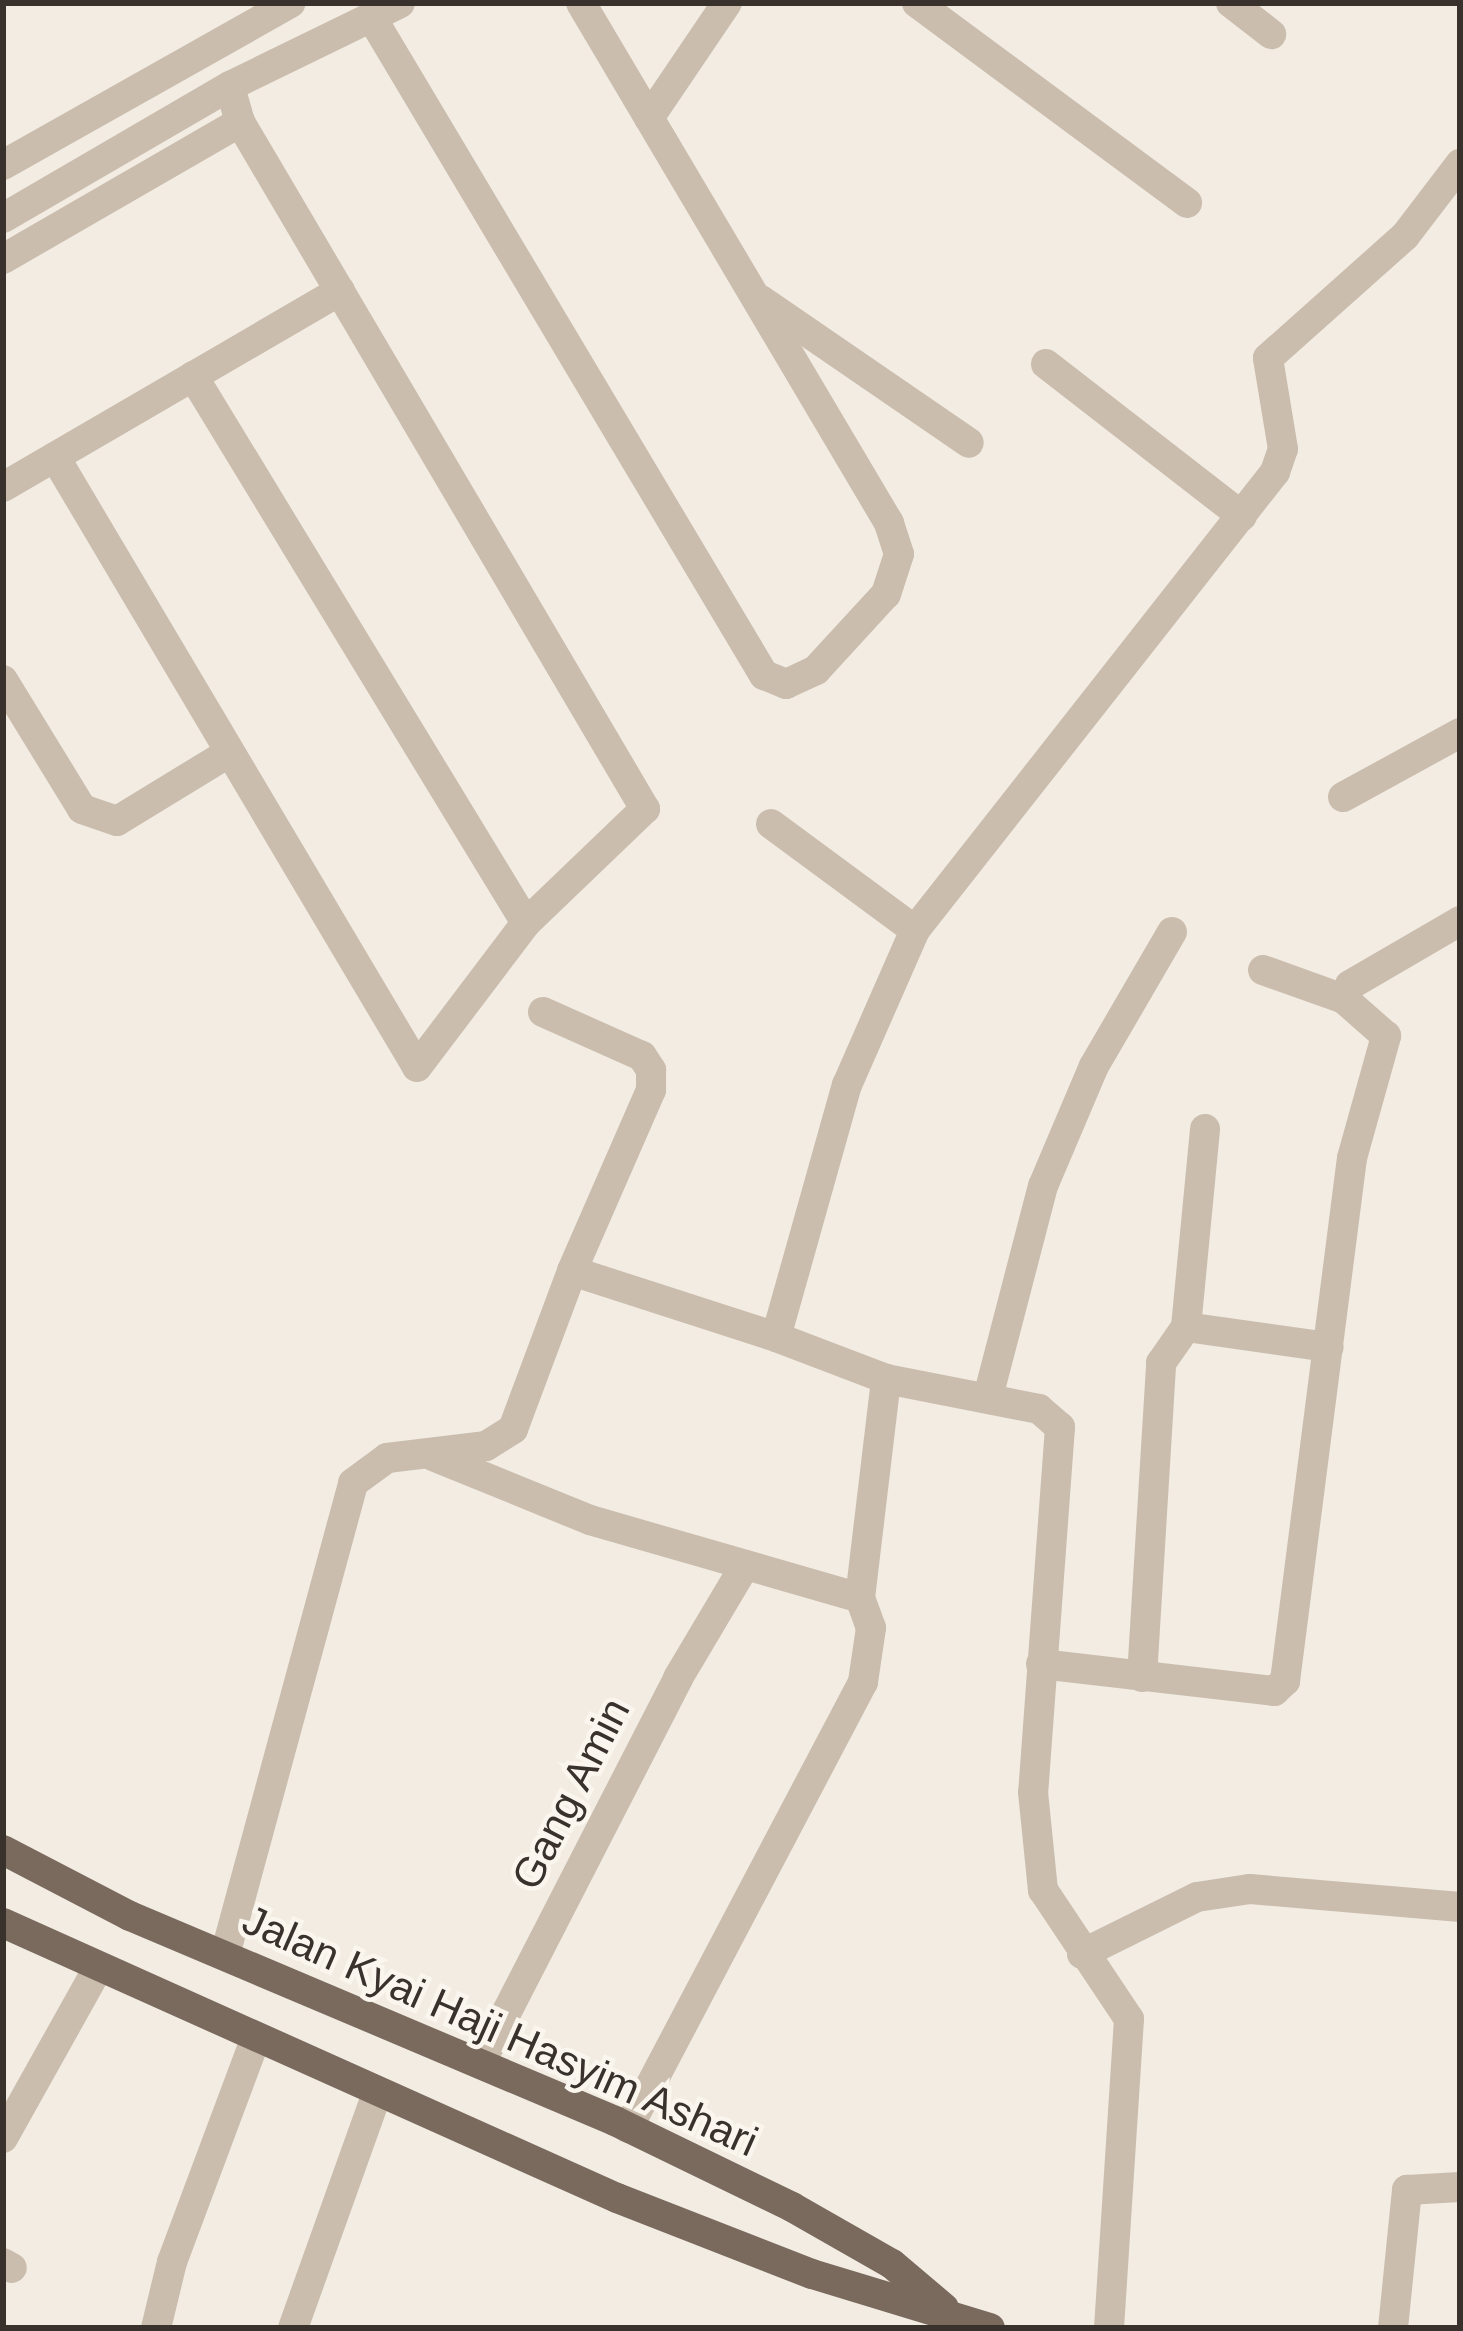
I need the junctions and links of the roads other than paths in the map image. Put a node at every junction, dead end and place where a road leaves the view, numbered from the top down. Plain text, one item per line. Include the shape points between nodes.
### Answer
1 (290, 3) edge
2 (400, 3) edge
3 (581, 3) edge
4 (727, 3) edge
5 (917, 3) edge
6 (1231, 3) edge
7 (372, 18) junction
8 (1271, 34) dead end
9 (230, 86) junction
10 (649, 118) junction
11 (239, 122) junction
12 (1460, 164) edge
13 (3, 165) edge
14 (1187, 202) dead end
15 (3, 218) edge
16 (3, 259) edge
17 (340, 291) junction
18 (754, 295) junction
19 (1046, 364) dead end
20 (193, 376) junction
21 (969, 443) dead end
22 (55, 457) junction
23 (3, 487) edge
24 (1242, 516) junction
25 (3, 680) edge
26 (1460, 733) edge
27 (230, 752) junction
28 (1343, 797) dead end
29 (771, 824) dead end
30 (1460, 921) edge
31 (526, 923) junction
32 (915, 930) junction
33 (1172, 932) dead end
34 (1263, 970) dead end
35 (1344, 999) junction
36 (543, 1012) dead end
37 (1204, 1129) dead end
38 (572, 1270) junction
39 (1186, 1327) junction
40 (776, 1337) junction
41 (1329, 1347) junction
42 (886, 1379) junction
43 (988, 1396) junction
44 (433, 1456) junction
45 (744, 1567) junction
46 (860, 1598) junction
47 (1041, 1664) junction
48 (1142, 1677) junction
49 (3, 1850) edge
50 (1460, 1907) edge
51 (3, 1924) edge
52 (1082, 1954) junction
53 (225, 1955) junction
54 (97, 1970) junction
55 (255, 2040) junction
56 (480, 2065) junction
57 (377, 2093) junction
58 (628, 2128) junction
59 (3, 2138) edge
60 (1460, 2187) edge
61 (949, 2312) junction
62 (156, 2328) edge
63 (293, 2328) edge
64 (990, 2328) edge
65 (1109, 2328) edge
66 (1394, 2328) edge

1 - 13 street
2 - 7 street
3 - 10 street
4 - 10 street
5 - 14 street
6 - 8 street
7 - 9 street
7 - 18 street via 764,675 786,684 817,670 886,594 899,554 889,523
9 - 11 street
9 - 15 street
10 - 18 street
11 - 16 street
11 - 17 street
12 - 24 street via 1405,236 1268,358 1283,449
17 - 20 street
17 - 31 street via 645,809
18 - 21 street
19 - 24 street
20 - 22 street
20 - 31 street
22 - 23 street
22 - 27 street
24 - 32 street
25 - 27 street via 82,809 117,821
26 - 28 street
27 - 31 street via 417,1067
29 - 32 street
30 - 35 street via 1350,985
32 - 40 street via 847,1084
33 - 43 street via 1094,1066 1043,1186
34 - 35 street
35 - 41 street via 1385,1041 1352,1158
36 - 38 street via 642,1057 651,1070 651,1090
37 - 39 street
38 - 40 street
38 - 44 street via 513,1429 486,1446
39 - 41 street
39 - 48 street via 1161,1363
40 - 42 street
41 - 48 street via 1285,1681 1274,1691
42 - 43 street
42 - 46 street
43 - 47 street via 1051,1414 1060,1427
44 - 45 street via 590,1520
44 - 53 street via 387,1458 352,1483 340,1510
45 - 46 street
45 - 56 street, Gang Amin via 678,1678
46 - 58 street via 871,1636 847,1721
47 - 48 street
47 - 52 street via 1034,1792 1042,1890
49 - 53 main road, Jalan Kyai Haji Hasyim Ashari
50 - 52 street via 1250,1889 1157,1913
51 - 54 main road, Jalan Kyai Haji Hasyim Ashari
52 - 65 street via 1120,2000 1131,2038
53 - 56 main road, Jalan Kyai Haji Hasyim Ashari
54 - 55 main road, Jalan Kyai Haji Hasyim Ashari
54 - 59 street
55 - 57 main road, Jalan Kyai Haji Hasyim Ashari
55 - 62 street via 172,2262
56 - 58 main road, Jalan Kyai Haji Hasyim Ashari
57 - 61 main road, Jalan Kyai Haji Hasyim Ashari via 754,2252
57 - 63 street
58 - 61 main road, Jalan Kyai Haji Hasyim Ashari via 842,2235
60 - 66 street via 1407,2190
61 - 64 main road, Jalan Kyai Haji Hasyim Ashari

